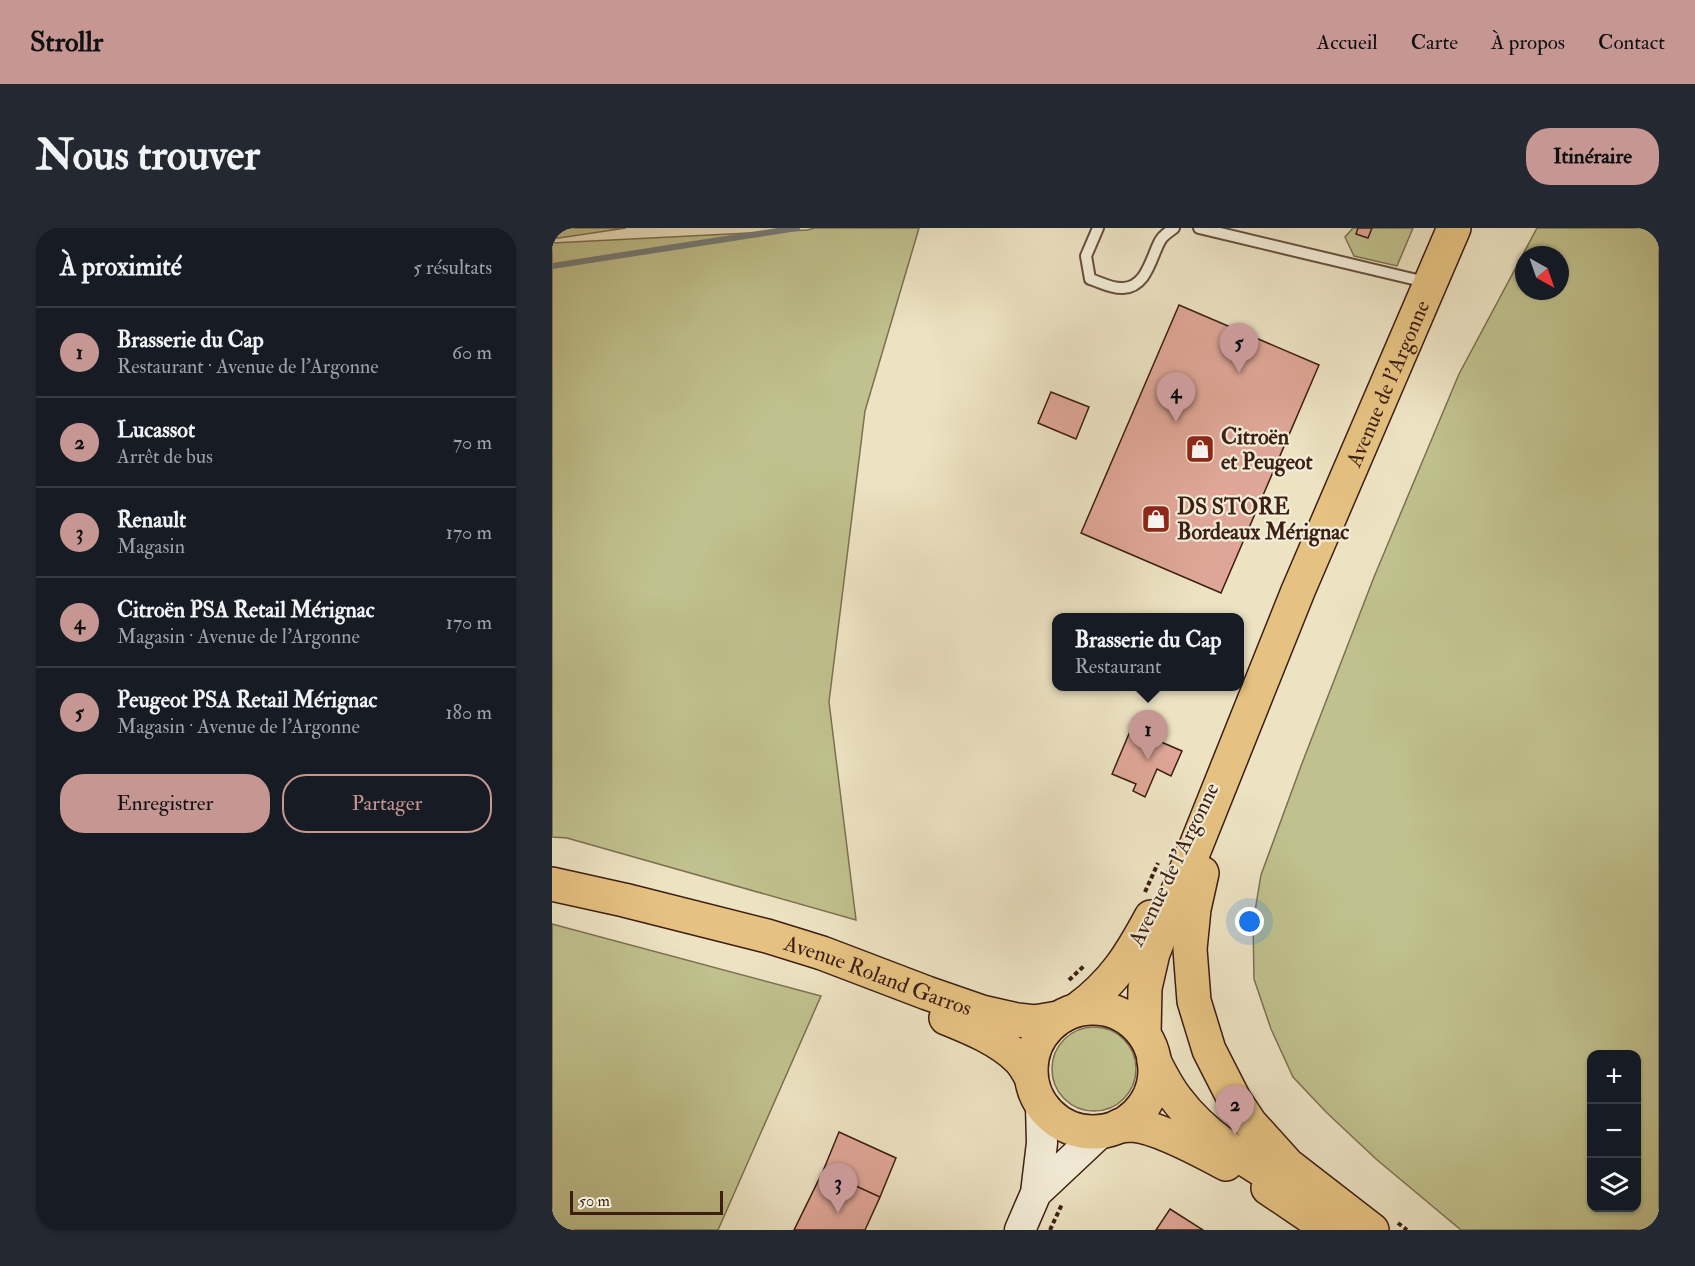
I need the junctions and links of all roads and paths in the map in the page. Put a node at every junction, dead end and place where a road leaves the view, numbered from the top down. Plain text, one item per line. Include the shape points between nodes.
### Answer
1 (1098, 228) edge
2 (1174, 228) edge
3 (1199, 228) edge
4 (1454, 228) edge
5 (1430, 285) junction
6 (1252, 707) junction
7 (1232, 756) junction
8 (1161, 857) dead end
9 (552, 884) edge
10 (1142, 898) dead end
11 (699, 919) junction
12 (1068, 1014) junction
13 (1149, 1048) junction
14 (1030, 1075) junction
15 (1041, 1105) junction
16 (1110, 1129) junction
17 (1036, 1194) junction
18 (1020, 1230) edge
19 (1330, 1230) edge
20 (1355, 1230) edge
21 (1372, 1230) edge

1 - 2 lane via 1086,256 1090,279 1124,288 1137,283 1148,270 1161,238
3 - 5 lane
4 - 5 main road, Avenue de l'Argonne
5 - 6 main road, Avenue de l'Argonne
6 - 7 main road, Avenue de l'Argonne
6 - 12 main road, Avenue de l'Argonne via 1187,833 1136,945 1098,994
7 - 13 main road, Avenue de l'Argonne via 1153,953 1145,988
7 - 21 main road via 1194,909 1190,949 1194,1001 1209,1050 1250,1123 1288,1165
8 - 10 path
9 - 11 main road, Avenue Roland Garros
11 - 12 main road, Avenue Roland Garros via 822,953 982,1012 1035,1022
11 - 14 main road, Avenue Roland Garros via 970,1028 1005,1048
12 - 13 main road via 1092,1008 1118,1013 1132,1022
12 - 14 main road via 1046,1029 1037,1042
13 - 16 main road via 1154,1081 1147,1099 1135,1115
13 - 20 main road via 1167,1087 1201,1127
14 - 15 main road
15 - 16 main road via 1068,1127 1084,1131
15 - 17 main road via 1042,1143
16 - 17 main road
16 - 19 main road via 1134,1125 1211,1155
17 - 18 main road

